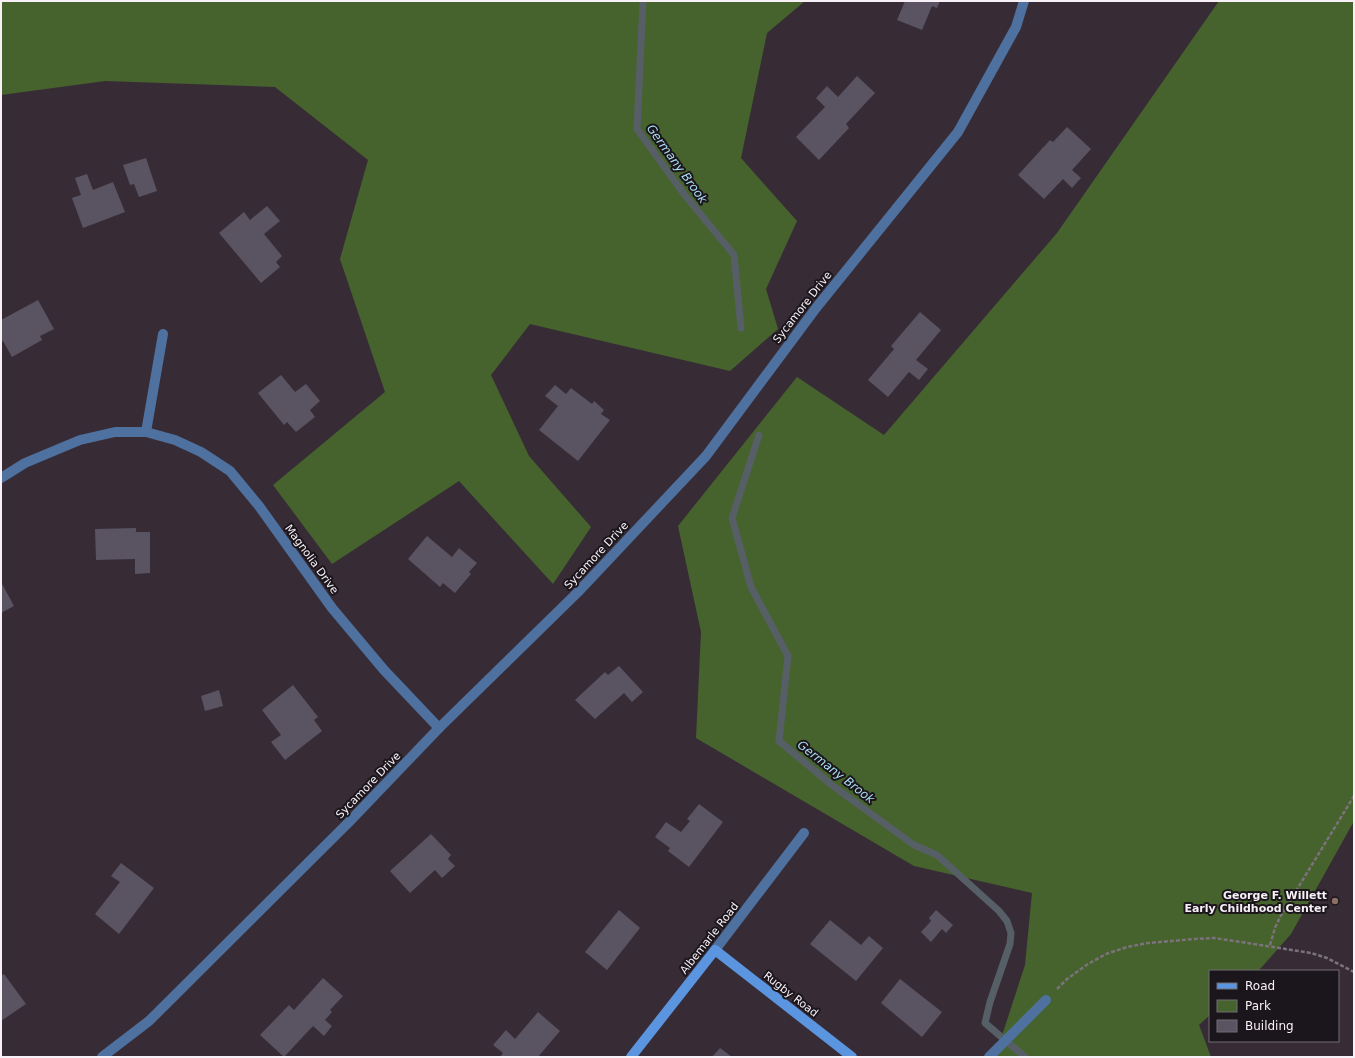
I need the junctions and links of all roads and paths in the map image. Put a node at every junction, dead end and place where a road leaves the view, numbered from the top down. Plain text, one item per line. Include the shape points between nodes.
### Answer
1 (1024, 1) edge
2 (163, 334) dead end
3 (146, 432) junction
4 (1, 478) edge
5 (439, 728) junction
6 (1354, 796) edge
7 (804, 833) dead end
8 (1270, 946) junction
9 (715, 950) junction
10 (1354, 972) edge
11 (1046, 1000) joint
12 (993, 1053) edge
13 (102, 1057) edge
14 (630, 1057) edge
15 (852, 1057) edge

1 - 5 street, Sycamore Drive via 1016,27 958,132 816,308 706,456 578,592
2 - 3 street
3 - 4 street, Magnolia Drive via 115,432 80,440 25,463
3 - 5 street, Magnolia Drive via 175,440 201,452 230,471 259,506 332,608 384,670
5 - 13 street, Sycamore Drive via 349,822 149,1021
6 - 8 path via 1280,917
7 - 9 street, Albemarle Road
8 - 10 path via 1311,953
8 - 11 path via 1214,938 1173,940 1127,947 1088,964
9 - 14 street, Albemarle Road
9 - 15 street, Rugby Road
11 - 12 street

